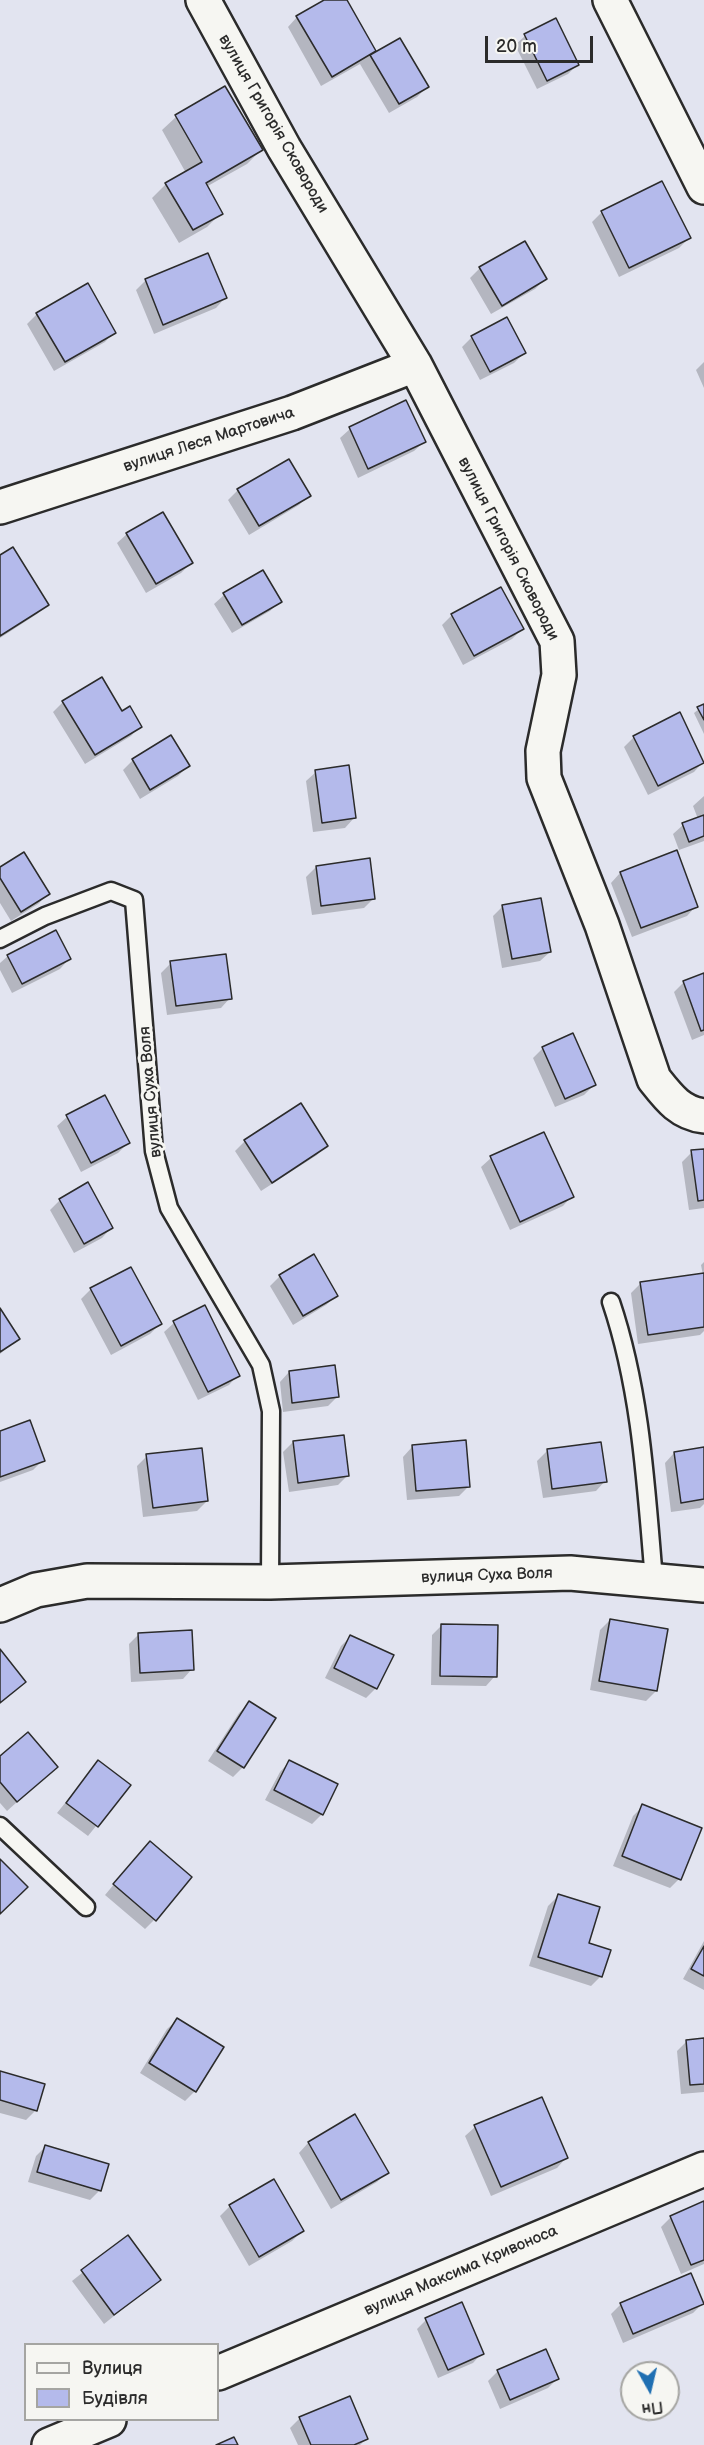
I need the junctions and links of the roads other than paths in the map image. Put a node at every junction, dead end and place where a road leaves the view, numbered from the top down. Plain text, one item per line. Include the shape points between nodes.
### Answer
1 (202, 0) edge
2 (610, 0) edge
3 (704, 187) edge
4 (415, 365) junction
5 (0, 507) edge
6 (0, 939) edge
7 (704, 1116) edge
8 (611, 1302) dead end
9 (654, 1580) junction
10 (270, 1582) junction
11 (704, 1585) edge
12 (0, 1605) edge
13 (0, 1826) edge
14 (86, 1907) dead end
15 (704, 2169) edge
16 (219, 2373) edge
17 (107, 2421) edge
18 (49, 2445) edge

1 - 4 street, вулиця Григорія Сковороди via 284,148
2 - 3 street
4 - 5 street, вулиця Леся Мартовича via 292,413
4 - 7 street, вулиця Григорія Сковороди via 557,641 559,675 543,752 544,778 602,925 654,1079 687,1114
6 - 10 lane, вулиця Суха Воля via 45,916 111,891 134,900 154,1151 169,1208 261,1365 271,1411
8 - 9 lane via 634,1392
9 - 10 street, вулиця Суха Воля via 570,1573
9 - 11 street, вулиця Суха Воля
10 - 12 street, вулиця Суха Воля via 87,1581 36,1590
13 - 14 lane
15 - 16 street, вулиця Максима Кривоноса
17 - 18 street

